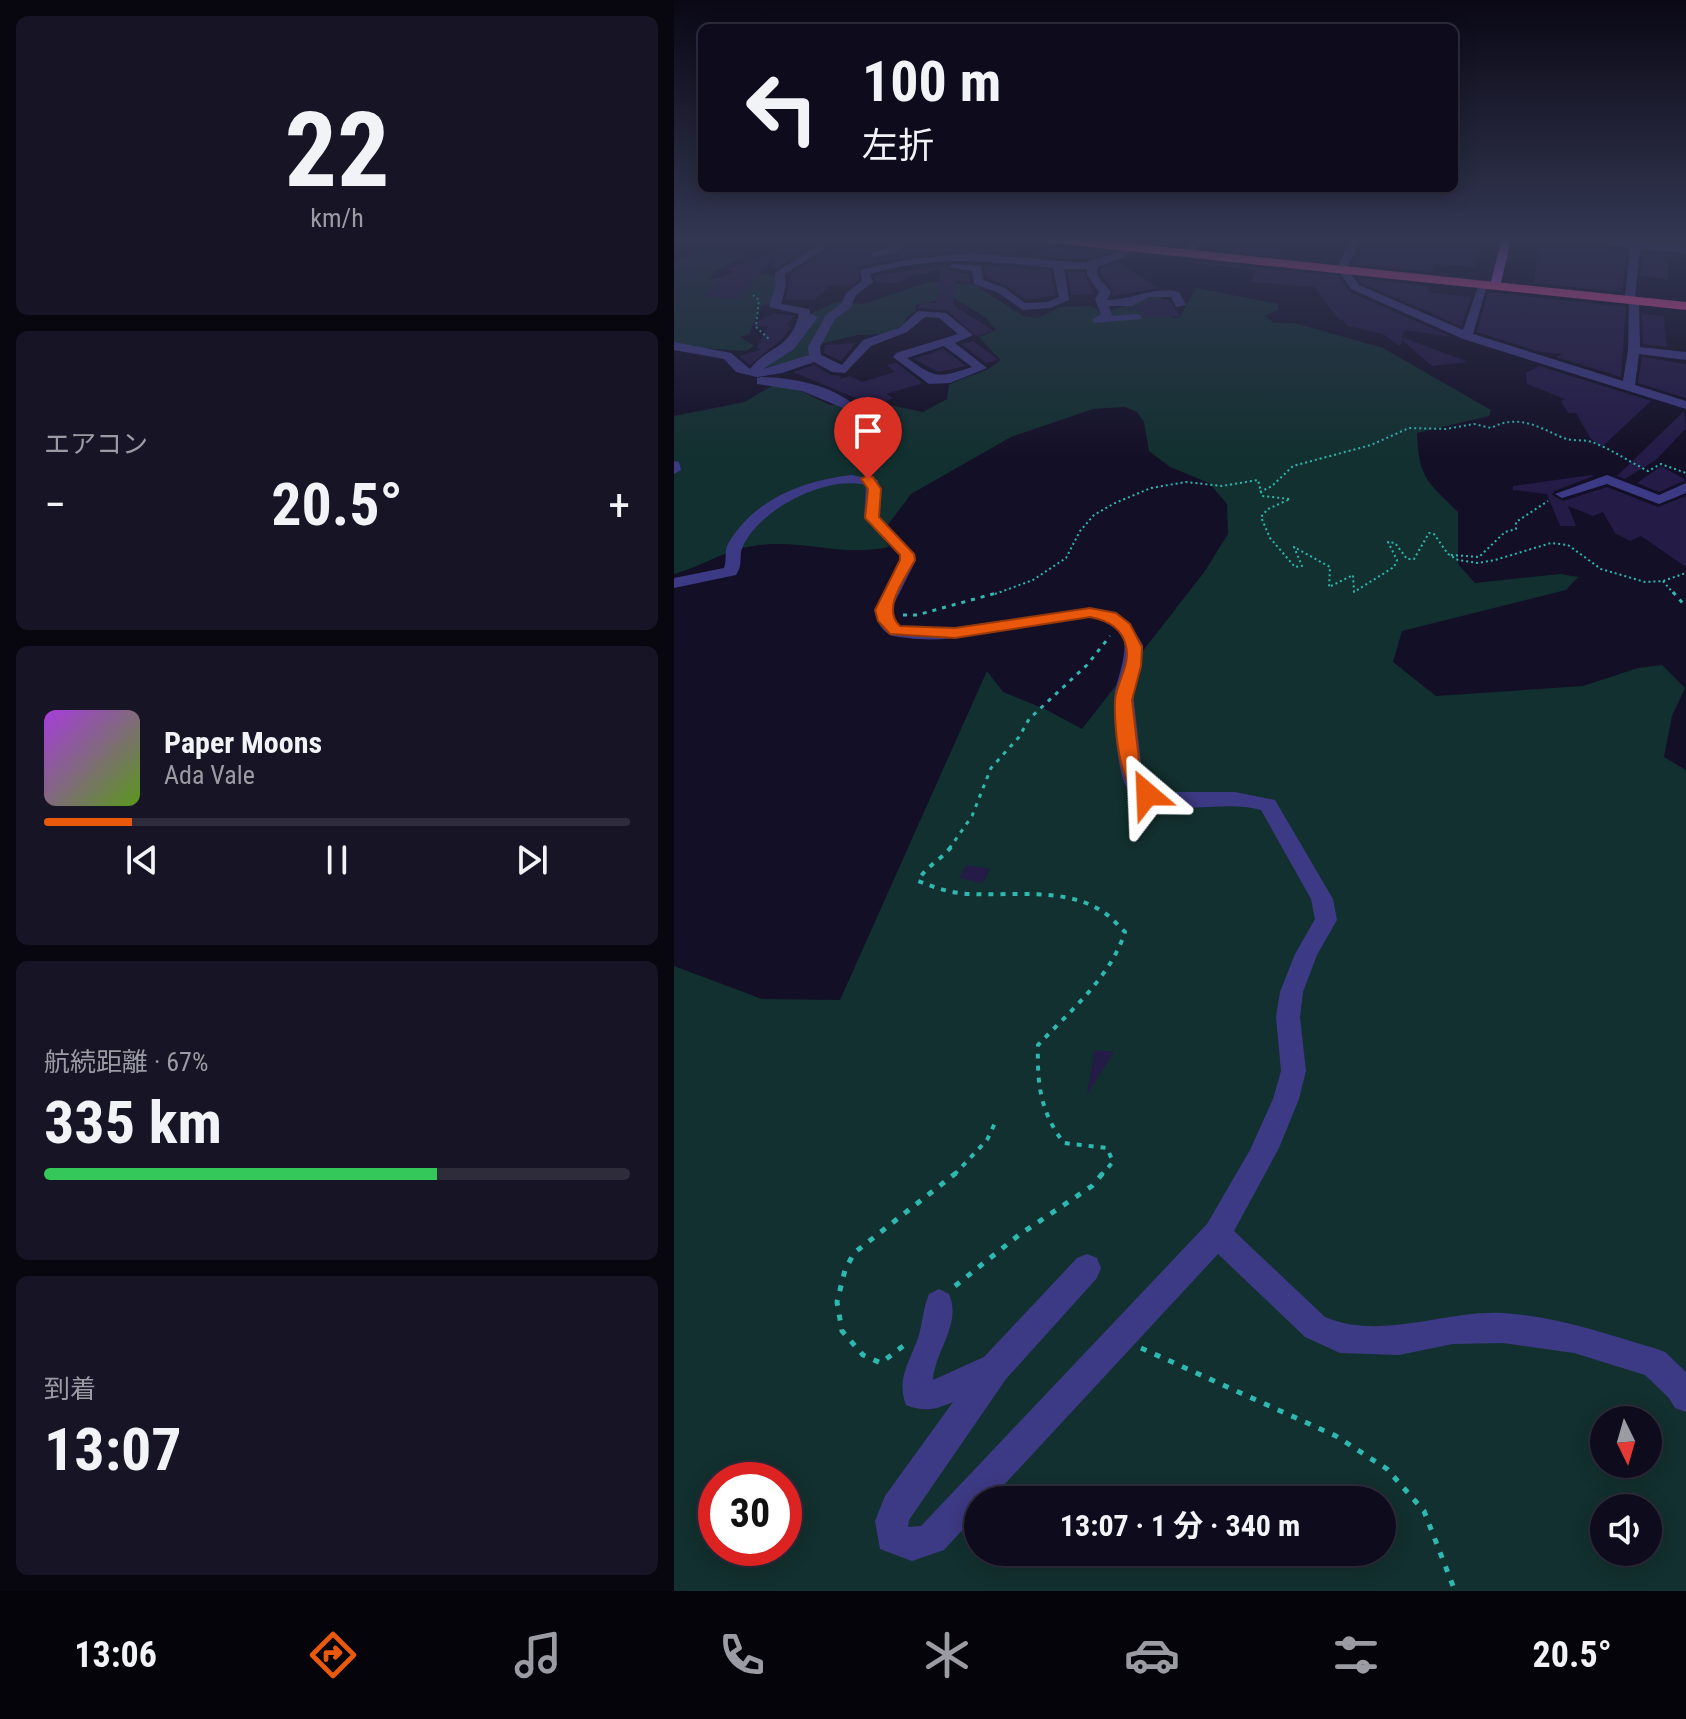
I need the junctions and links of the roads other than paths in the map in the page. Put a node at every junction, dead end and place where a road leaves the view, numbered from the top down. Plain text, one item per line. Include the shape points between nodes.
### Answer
1 (805, 311) edge
2 (832, 311) edge
3 (838, 311) edge
4 (1105, 311) edge
5 (1410, 311) edge
6 (1478, 311) edge
7 (1633, 311) edge
8 (1137, 317) dead end
9 (802, 325) junction
10 (1467, 336) junction
11 (946, 342) junction
12 (674, 346) edge
13 (1634, 350) junction
14 (1686, 356) edge
15 (815, 357) junction
16 (755, 372) junction
17 (1628, 389) junction
18 (1686, 405) edge
19 (848, 406) dead end
20 (1686, 487) edge
21 (1562, 494) road end
22 (674, 583) edge
23 (1217, 1234) junction
24 (1087, 1268) dead end
25 (939, 1304) road end
26 (995, 1368) junction
27 (1686, 1397) edge

1 - 9 street
2 - 9 street
3 - 15 street via 822,331
4 - 8 street via 1097,321
5 - 10 street
6 - 10 street
7 - 13 street
9 - 16 street via 799,337
10 - 17 street
11 - 11 street via 900,356 899,357 929,380 981,368
11 - 15 street via 967,334 942,315 928,312 893,336 867,343 845,369
12 - 16 street via 727,356 738,368
13 - 14 street
13 - 17 street
15 - 16 street
16 - 19 street via 760,382 786,381
17 - 18 street
20 - 21 street via 1659,500 1607,479
22 - 23 street via 730,572 734,547 768,507 819,485 861,477 873,483 872,518 907,554 883,610 890,626 906,633 955,633 1090,612 1111,617 1131,635 1133,666 1123,700 1134,783 1167,800 1250,799 1268,805 1326,912 1291,996 1293,1076 1271,1134
23 - 26 street via 932,1538 902,1544 892,1537 897,1508
23 - 27 street via 1315,1327 1340,1338 1399,1340 1453,1329 1503,1328 1574,1338 1654,1363
24 - 26 street
25 - 26 street via 917,1376 917,1394 933,1395

